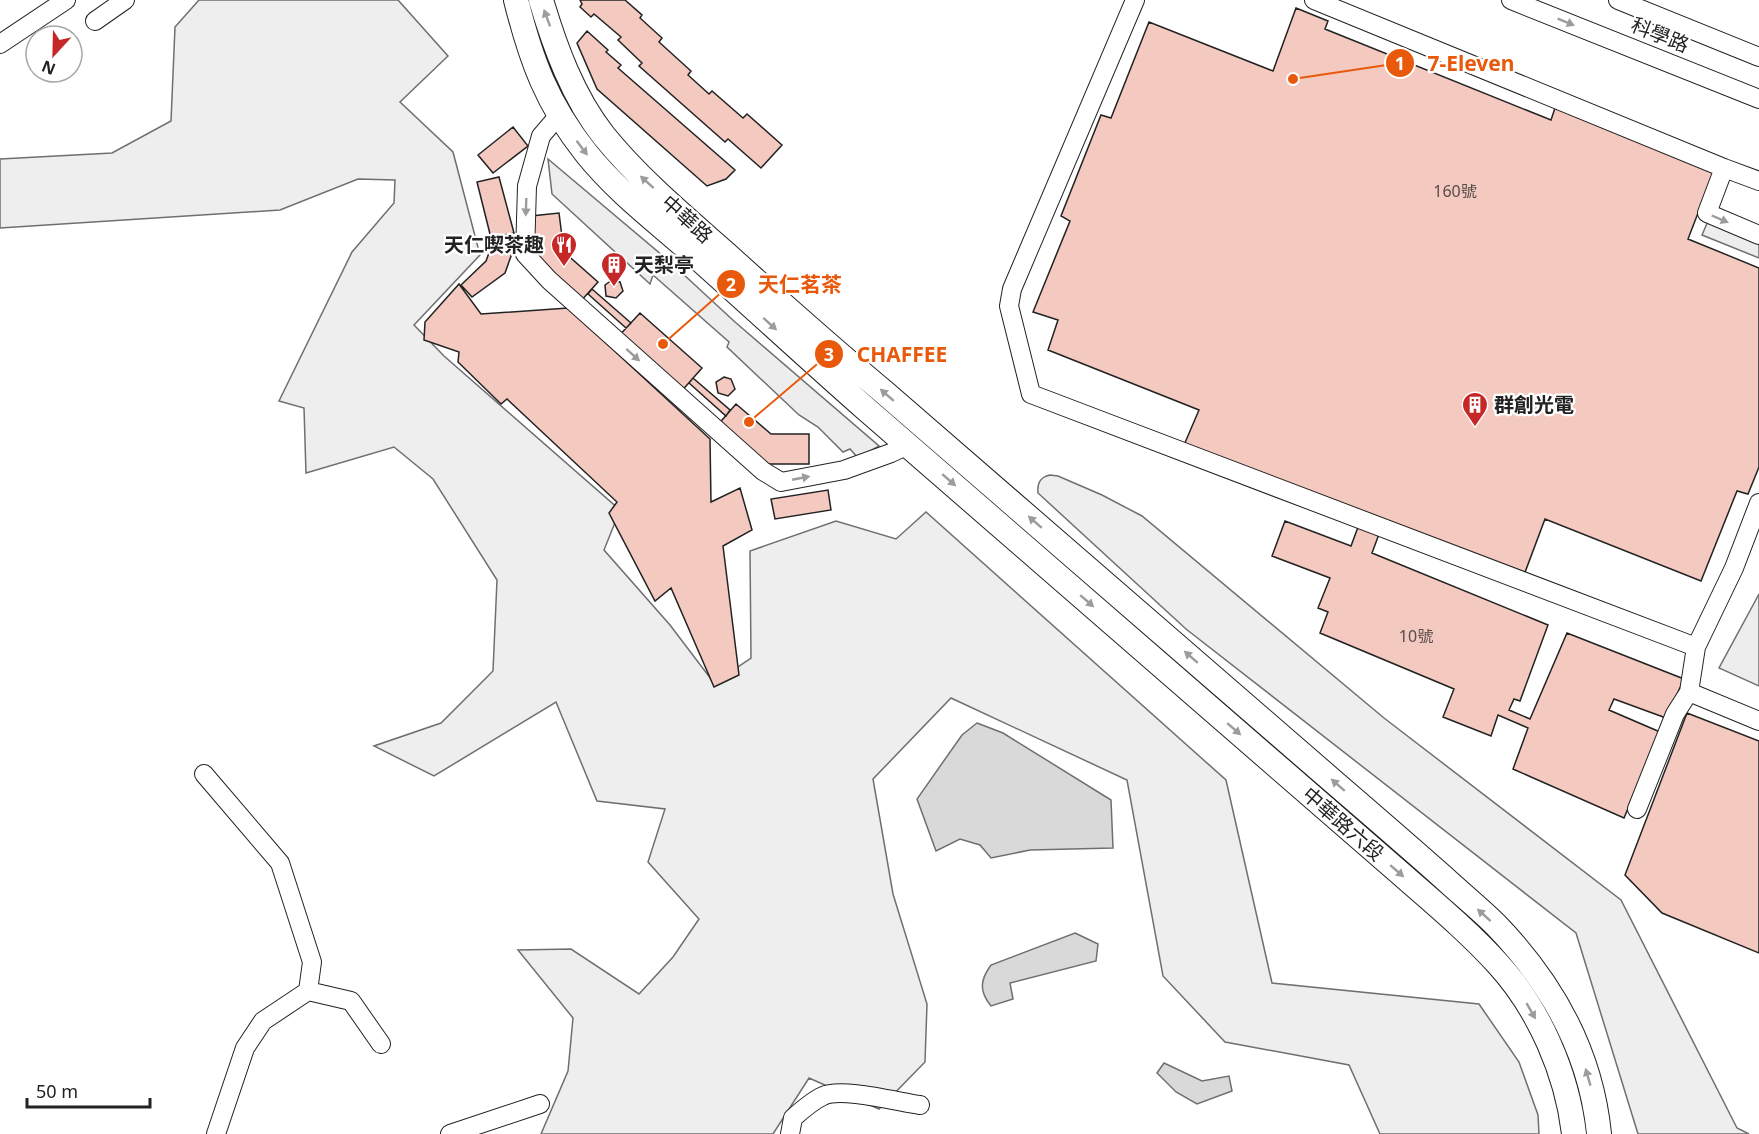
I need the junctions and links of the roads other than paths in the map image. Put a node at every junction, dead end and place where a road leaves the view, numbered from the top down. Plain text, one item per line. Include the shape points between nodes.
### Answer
1 (66, 0) edge
2 (125, 0) edge
3 (516, 0) edge
4 (541, 0) edge
5 (1135, 0) edge
6 (1314, 0) edge
7 (1511, 0) edge
8 (1618, 0) edge
9 (95, 21) dead end
10 (0, 44) edge
11 (1759, 57) edge
12 (1759, 99) edge
13 (559, 115) junction
14 (1724, 168) junction
15 (1759, 181) edge
16 (1759, 235) edge
17 (729, 271) junction
18 (944, 444) junction
19 (908, 445) junction
20 (927, 462) junction
21 (1759, 503) edge
22 (1080, 560) joint
23 (1043, 562) joint
24 (1696, 647) junction
25 (1689, 692) junction
26 (1759, 721) edge
27 (204, 774) dead end
28 (1637, 809) dead end
29 (308, 991) junction
30 (381, 1044) dead end
31 (540, 1104) dead end
32 (920, 1105) dead end
33 (216, 1134) edge
34 (450, 1134) edge
35 (790, 1134) edge
36 (1574, 1134) edge
37 (1599, 1134) edge

1 - 10 street
2 - 9 street
3 - 13 main road, 中華路 via 531,56
17 -> 4 main road, 中華路 via 602,133 565,69
5 - 24 street via 1012,289 1009,306 1031,394
6 - 14 street
7 -> 12 street, 科學路
8 - 11 street, 科學路
13 -> 17 main road, 中華路 via 587,154 625,194
13 -> 19 street via 542,136 527,186 525,254 549,280 763,471 781,482 844,470
14 - 15 street
14 -> 16 street via 1707,213
18 -> 17 main road, 中華路 via 813,332
17 -> 19 main road, 中華路 via 801,352
18 - 20 street
22 -> 18 main road, 中華路
19 - 20 main road, 中華路
20 -> 23 main road, 中華路
21 - 24 street via 1734,568
37 -> 22 main road, 中華路六段 via 1597,1108 1581,1051 1554,999 1494,923
23 -> 36 main road, 中華路六段 via 1500,966 1548,1043 1571,1111
24 - 25 street
25 - 26 street
25 - 28 street
27 - 29 street via 280,862 312,962
29 - 30 street via 351,1001
29 - 33 street via 263,1021 245,1048
31 - 34 street
32 - 35 street via 840,1092 824,1095 793,1118

